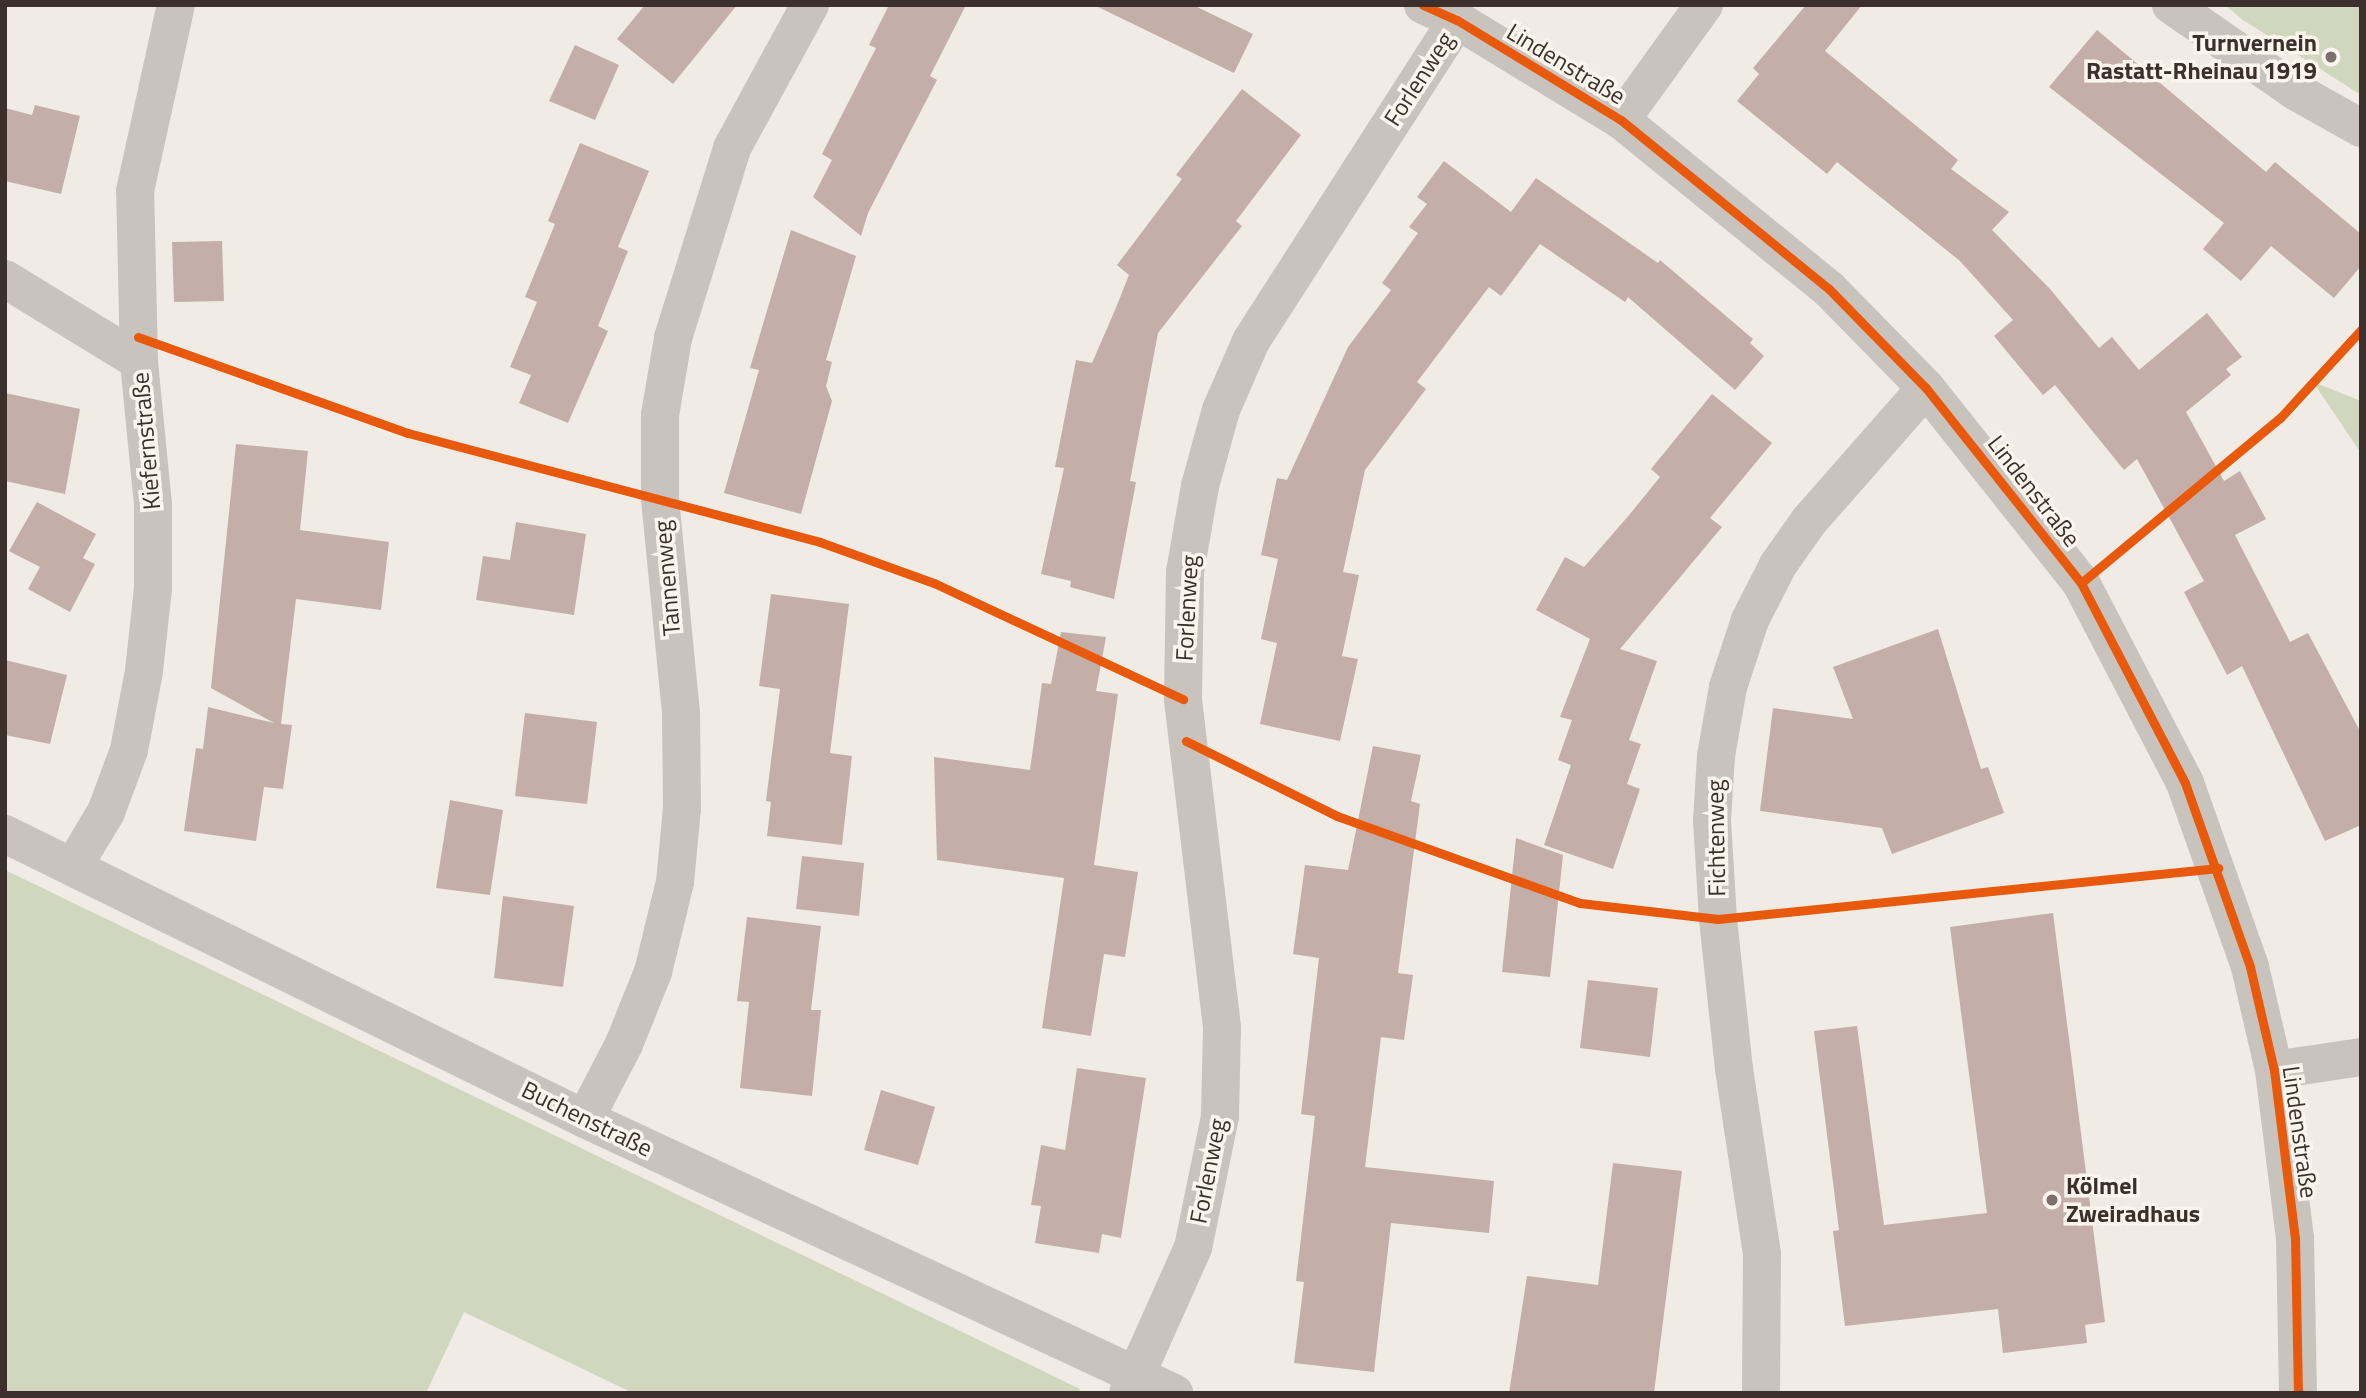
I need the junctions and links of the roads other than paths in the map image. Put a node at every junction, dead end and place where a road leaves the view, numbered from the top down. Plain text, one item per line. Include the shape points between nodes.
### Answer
1 (176, 5) edge
2 (810, 5) edge
3 (1704, 5) edge
4 (2171, 5) edge
5 (1440, 13) edge
6 (1620, 120) junction
7 (2361, 128) edge
8 (5, 279) edge
9 (139, 361) junction
10 (1926, 387) junction
11 (5, 834) edge
12 (73, 867) junction
13 (2361, 1057) edge
14 (2274, 1070) junction
15 (585, 1119) junction
16 (1132, 1384) edge
17 (1174, 1393) edge
18 (1761, 1393) edge
19 (2298, 1393) edge

1 - 9 street, Kiefernstraße via 135,191
2 - 15 street, Tannenweg via 732,148 673,338 660,415 660,497 681,713 682,808 675,883 653,972 624,1044
3 - 6 street
4 - 7 street via 2295,91
5 - 6 street, Lindenstraße
5 - 16 street, Forlenweg via 1251,341 1221,410 1200,486 1185,572 1183,699 1222,1027 1220,1116 1193,1248
6 - 10 street, Lindenstraße via 1829,289
8 - 9 street
9 - 12 street, Kiefernstraße via 153,505 153,588 144,671 129,750 106,812
10 - 14 street, Lindenstraße via 2081,583 2145,699 2218,868 2250,967
10 - 18 street, Fichtenweg via 1809,522 1778,565 1750,620 1728,687 1716,756 1712,820 1718,919 1734,1069 1762,1254
11 - 12 street, Buchenstraße
12 - 15 street, Buchenstraße
13 - 14 street
14 - 19 street, Lindenstraße via 2295,1238
15 - 16 street, Buchenstraße
16 - 17 street, Buchenstraße

